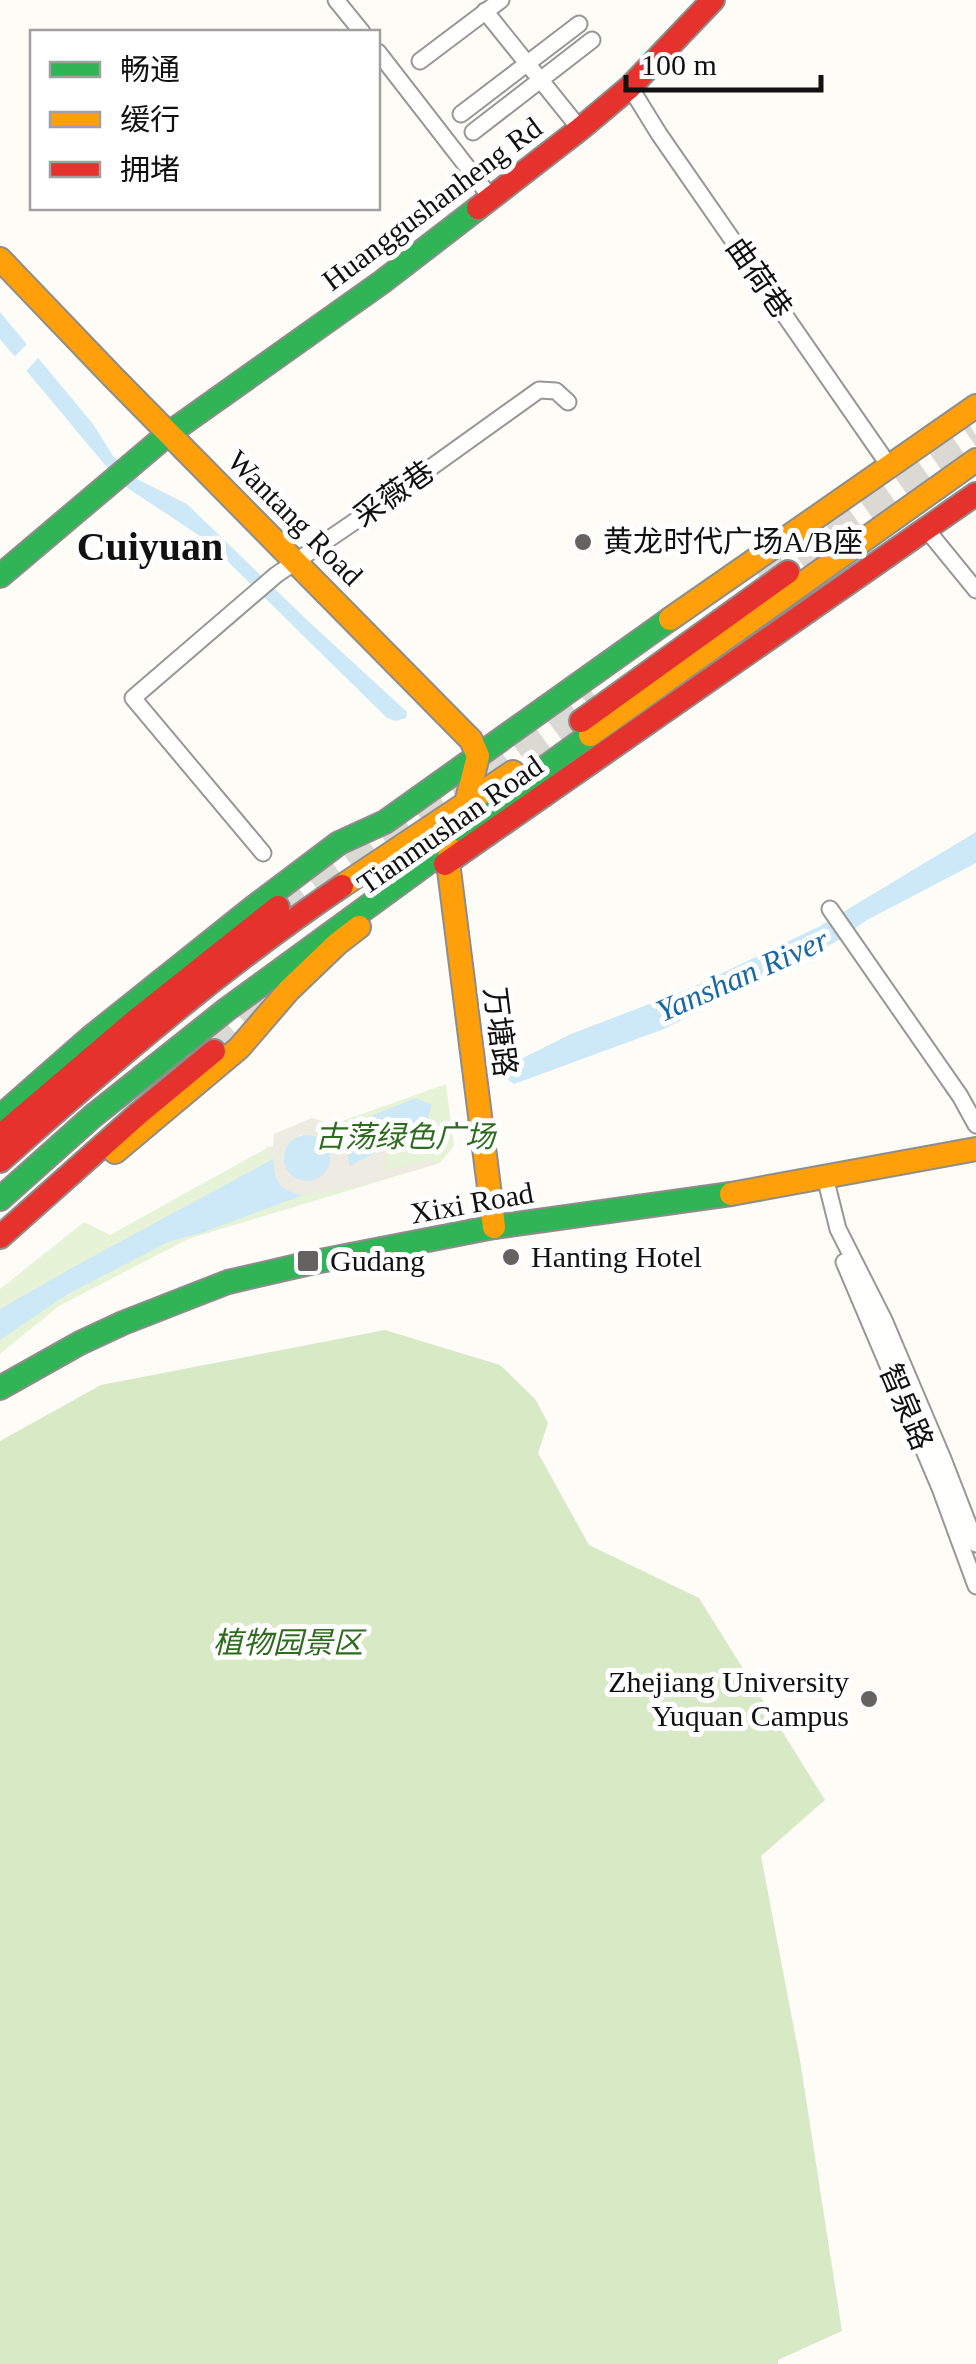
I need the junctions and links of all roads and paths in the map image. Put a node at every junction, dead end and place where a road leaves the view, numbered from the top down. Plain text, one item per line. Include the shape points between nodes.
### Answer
1 (336, 0) edge
2 (501, 0) edge
3 (713, 0) edge
4 (485, 12) junction
5 (579, 24) dead end
6 (360, 30) edge
7 (592, 40) dead end
8 (380, 55) edge
9 (420, 61) dead end
10 (526, 63) junction
11 (542, 80) junction
12 (630, 87) junction
13 (461, 114) dead end
14 (580, 129) junction
15 (474, 132) dead end
16 (492, 199) junction
17 (0, 259) edge
18 (568, 402) dead end
19 (976, 406) edge
20 (168, 434) junction
21 (976, 440) edge
22 (976, 460) edge
23 (890, 467) junction
24 (976, 494) edge
25 (927, 530) junction
26 (297, 560) junction
27 (0, 576) edge
28 (976, 590) edge
29 (478, 756) junction
30 (466, 807) junction
31 (263, 853) dead end
32 (450, 853) junction
33 (278, 906) tunnel mouth
34 (831, 911) dead end
35 (214, 1051) tunnel mouth
36 (0, 1117) edge
37 (976, 1125) edge
38 (0, 1136) edge
39 (976, 1149) edge
40 (0, 1161) edge
41 (825, 1177) junction
42 (0, 1199) edge
43 (494, 1227) junction
44 (838, 1229) junction
45 (0, 1237) edge
46 (0, 1254) edge
47 (0, 1388) edge
48 (976, 1544) edge
49 (976, 1586) edge

1 - 6 street
2 - 4 street
3 - 12 main road, Huanggushanheng Rd
4 - 9 street
4 - 10 street
5 - 10 street
7 - 11 street
8 - 16 street
10 - 11 street
10 - 13 street
11 - 14 street
11 - 15 street
12 - 14 main road, Huanggushanheng Rd
12 - 23 street, 曲荷巷
14 - 16 main road, Huanggushanheng Rd
16 - 20 main road, Huanggushanheng Rd
17 - 20 main road, Wantang Road
18 - 26 street, 采薇巷 via 556,391 539,390
19 - 23 main road, Tianmushan Road
20 - 26 main road, Wantang Road
20 - 27 main road, Huanggushanheng Rd
21 - 30 main road, Tianmushan Road
22 - 32 main road, Tianmushan Road via 522,784
23 - 29 main road, Tianmushan Road
24 - 25 main road, Tianmushan Road
25 - 28 street
25 - 32 main road, Tianmushan Road
26 - 29 main road, Wantang Road via 458,725
26 - 31 street, 采薇巷 via 133,698
29 - 30 main road
29 - 36 main road, Tianmushan Road via 384,822 339,843 254,907
30 - 32 main road
30 - 40 main road, Tianmushan Road via 294,919
32 - 42 main road, Tianmushan Road via 226,1010
32 - 43 main road, 万塘路
32 - 46 main road, Tianmushan Road via 337,944 239,1048
33 - 38 main road
34 - 37 street
35 - 45 main road
39 - 41 main road, Xixi Road
41 - 43 main road, Xixi Road
41 - 44 street, 智泉路
43 - 47 main road, Xixi Road via 228,1282 123,1323
44 - 48 street, 智泉路 via 892,1338
44 - 49 street, 智泉路 via 837,1246

